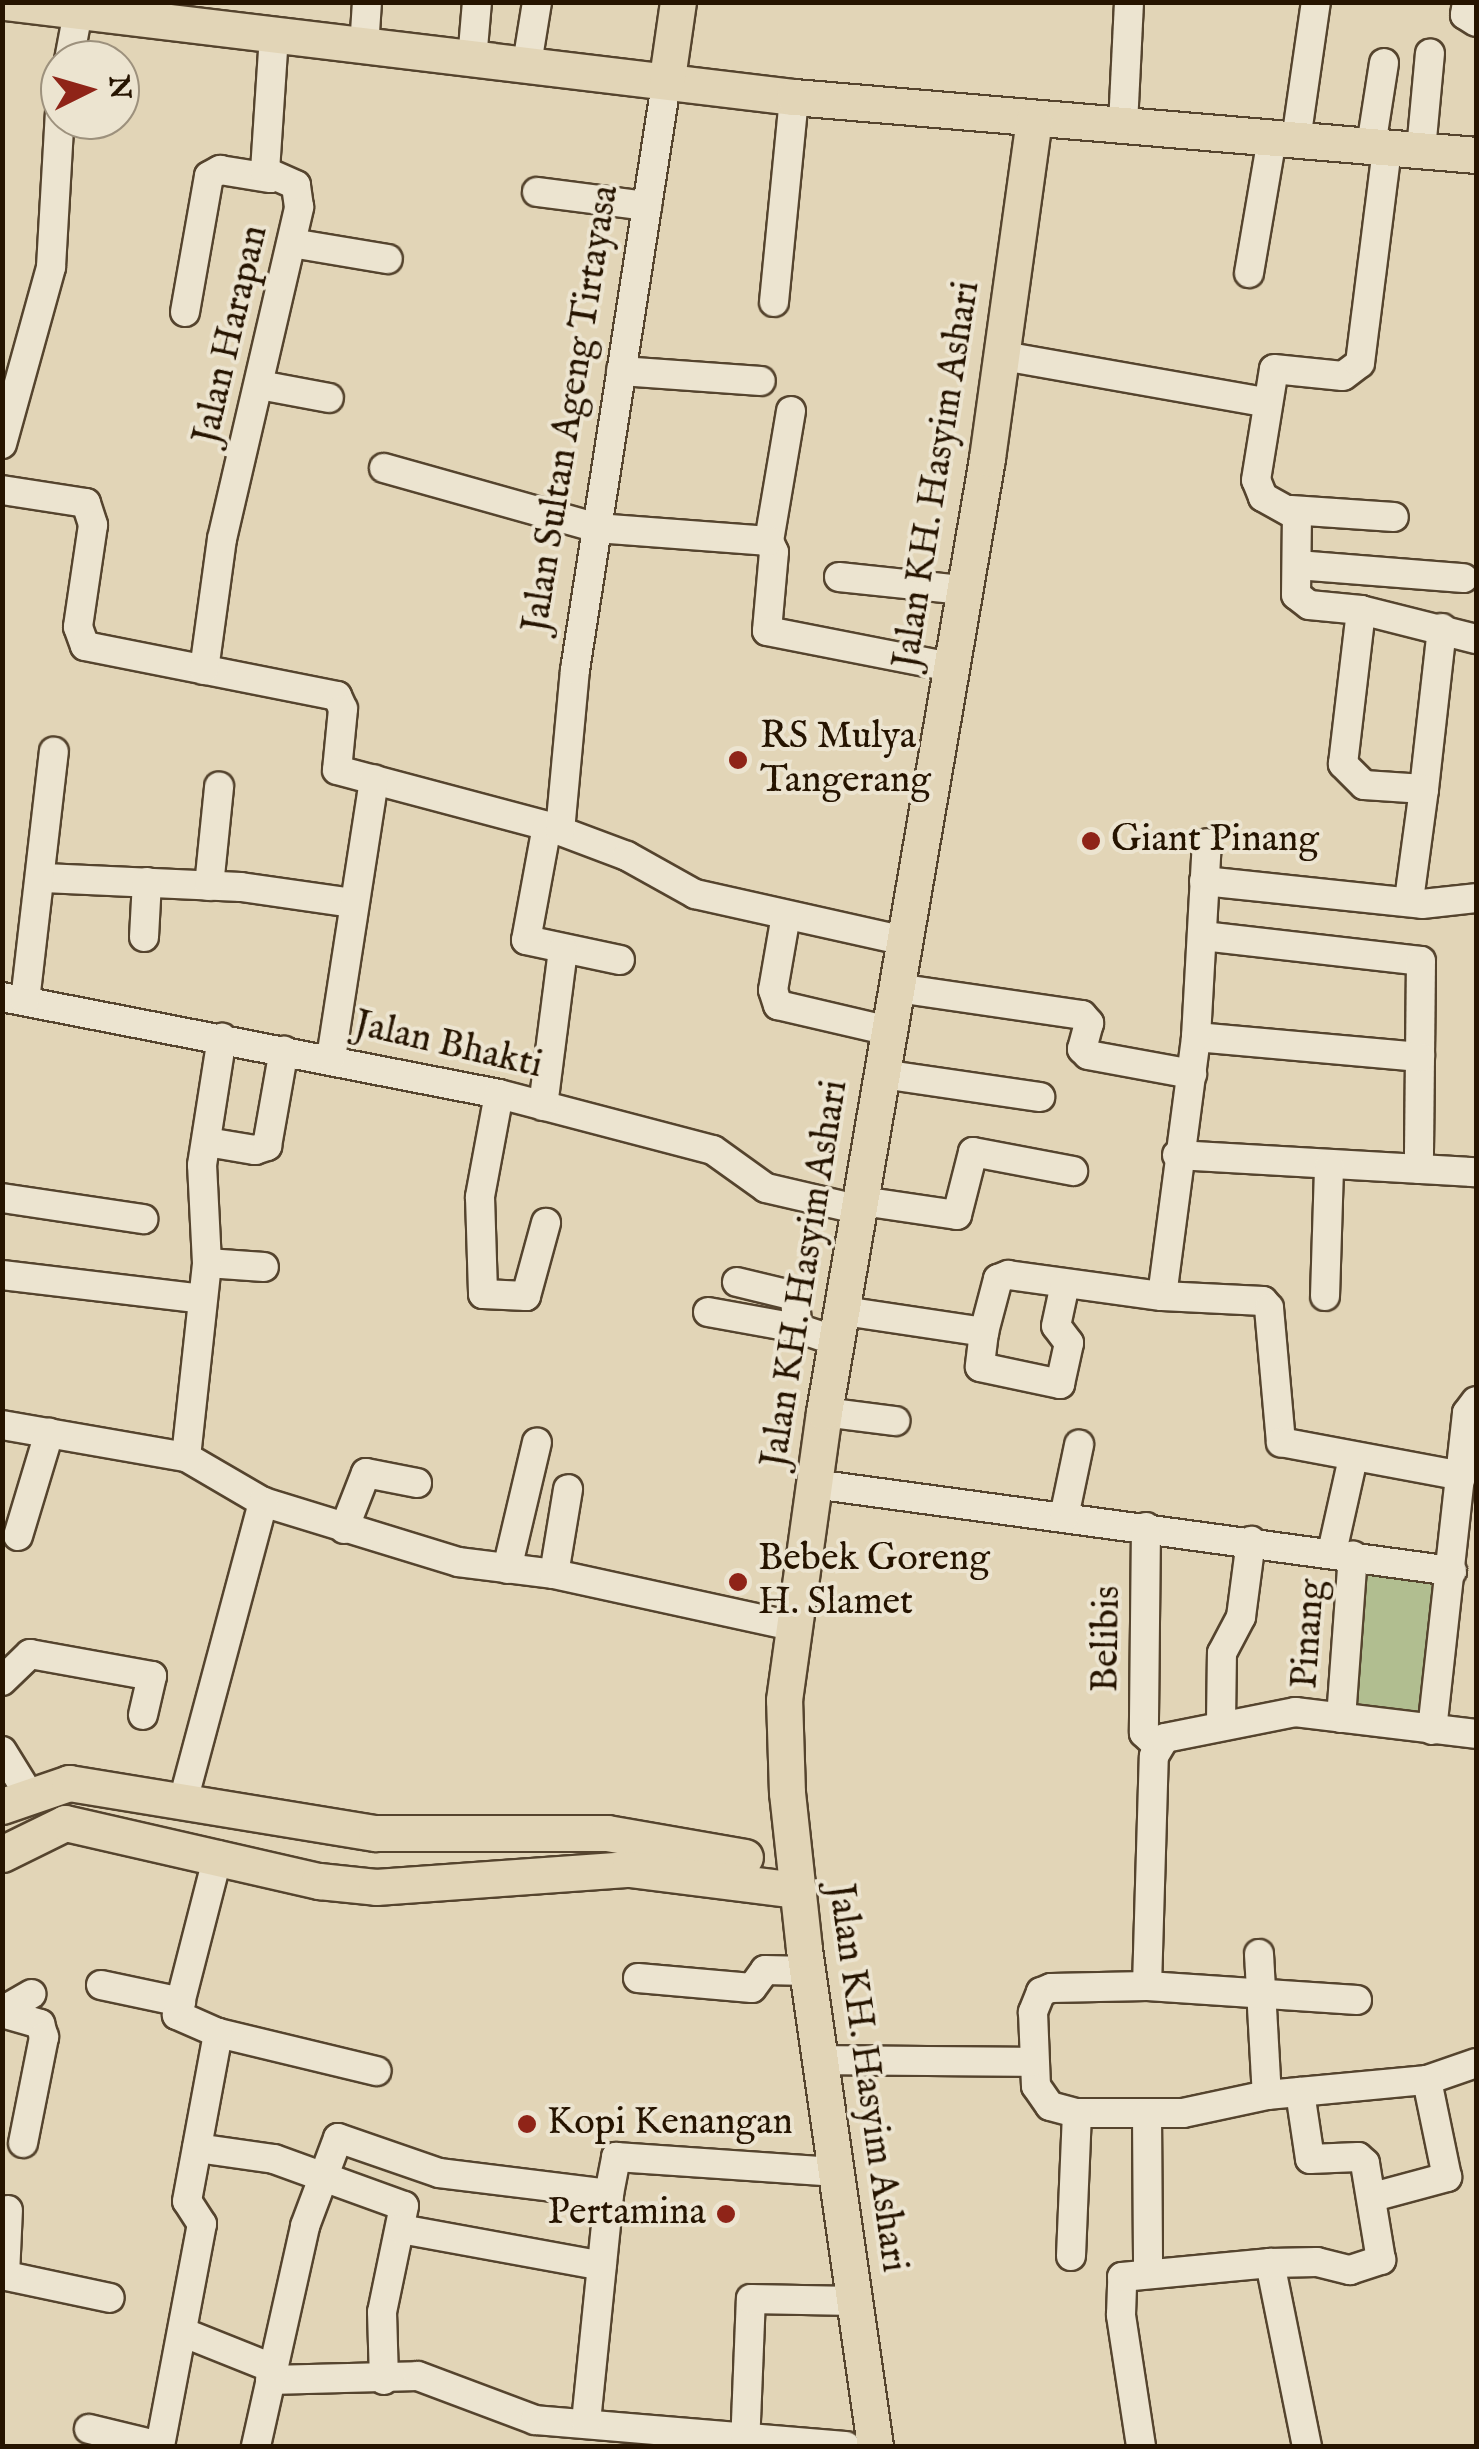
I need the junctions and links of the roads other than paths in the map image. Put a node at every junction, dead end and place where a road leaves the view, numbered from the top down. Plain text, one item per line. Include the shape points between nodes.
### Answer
1 (4, 2) edge
2 (367, 2) edge
3 (477, 2) edge
4 (537, 2) edge
5 (678, 2) edge
6 (1129, 2) edge
7 (1316, 2) edge
8 (1467, 2) edge
9 (69, 8) edge
10 (204, 15) edge
11 (1476, 22) edge
12 (274, 36) junction
13 (69, 40) edge
14 (364, 48) junction
15 (1430, 53) dead end
16 (472, 60) junction
17 (527, 64) junction
18 (1384, 64) dead end
19 (667, 78) junction
20 (794, 97) junction
21 (1034, 120) junction
22 (1123, 125) junction
23 (1284, 139) junction
24 (59, 140) edge
25 (1393, 148) junction
26 (1476, 155) edge
27 (270, 178) junction
28 (537, 192) dead end
29 (647, 206) junction
30 (292, 243) junction
31 (388, 259) dead end
32 (1249, 272) dead end
33 (774, 302) dead end
34 (186, 312) dead end
35 (1003, 356) junction
36 (12, 358) edge
37 (621, 371) junction
38 (760, 381) dead end
39 (260, 384) junction
40 (329, 398) dead end
41 (1265, 402) junction
42 (790, 410) dead end
43 (2, 444) edge
44 (384, 468) dead end
45 (2, 490) edge
46 (1291, 510) junction
47 (1394, 517) dead end
48 (597, 528) junction
49 (770, 541) junction
50 (1297, 565) junction
51 (839, 577) dead end
52 (1463, 578) dead end
53 (963, 590) junction
54 (1361, 610) junction
55 (1442, 628) junction
56 (1476, 639) edge
57 (950, 667) junction
58 (204, 670) junction
59 (54, 752) dead end
60 (374, 779) junction
61 (219, 787) dead end
62 (1424, 789) junction
63 (554, 828) junction
64 (1207, 842) dead end
65 (44, 878) junction
66 (1204, 880) junction
67 (147, 882) junction
68 (209, 886) junction
69 (1476, 898) edge
70 (1409, 900) junction
71 (352, 904) junction
72 (786, 915) junction
73 (1203, 936) junction
74 (144, 937) dead end
75 (906, 941) junction
76 (563, 950) junction
77 (620, 960) dead end
78 (897, 988) junction
79 (14, 999) edge
80 (890, 1031) junction
81 (222, 1038) junction
82 (1196, 1038) junction
83 (284, 1050) junction
84 (1420, 1057) junction
85 (331, 1058) junction
86 (882, 1074) junction
87 (1192, 1074) junction
88 (500, 1094) junction
89 (1040, 1096) dead end
90 (544, 1106) junction
91 (207, 1142) junction
92 (1177, 1155) junction
93 (1329, 1166) junction
94 (1419, 1170) junction
95 (1073, 1171) dead end
96 (1476, 1172) edge
97 (2, 1198) edge
98 (861, 1205) junction
99 (143, 1219) dead end
100 (546, 1223) dead end
101 (207, 1263) junction
102 (264, 1267) dead end
103 (2, 1275) edge
104 (737, 1282) dead end
105 (1065, 1284) junction
106 (1162, 1296) junction
107 (1325, 1296) dead end
108 (204, 1299) junction
109 (708, 1312) dead end
110 (842, 1327) junction
111 (797, 1328) junction
112 (984, 1332) junction
113 (1476, 1401) edge
114 (824, 1412) junction
115 (895, 1421) dead end
116 (2, 1425) edge
117 (49, 1433) junction
118 (537, 1442) dead end
119 (1079, 1445) dead end
120 (186, 1457) junction
121 (1352, 1458) junction
122 (1462, 1476) junction
123 (417, 1483) dead end
124 (814, 1484) junction
125 (568, 1489) dead end
126 (263, 1502) junction
127 (1064, 1517) junction
128 (1146, 1528) junction
129 (344, 1529) junction
130 (18, 1536) dead end
131 (1251, 1541) junction
132 (1343, 1554) junction
133 (507, 1569) junction
134 (1452, 1571) junction
135 (554, 1574) junction
136 (792, 1626) junction
137 (2, 1681) edge
138 (143, 1715) dead end
139 (1341, 1718) junction
140 (1221, 1722) junction
141 (1432, 1730) junction
142 (1476, 1734) edge
143 (2, 1750) edge
144 (1156, 1751) junction
145 (15, 1800) edge
146 (183, 1801) junction
147 (328, 1826) junction
148 (376, 1833) junction
149 (2, 1854) edge
150 (218, 1855) junction
151 (628, 1869) junction
152 (797, 1878) junction
153 (319, 1881) junction
154 (376, 1887) junction
155 (1259, 1954) dead end
156 (806, 1960) junction
157 (638, 1978) dead end
158 (101, 1984) dead end
159 (1147, 1986) junction
160 (30, 1994) dead end
161 (1260, 1994) junction
162 (1357, 2000) dead end
163 (181, 2002) junction
164 (2, 2012) edge
165 (218, 2033) junction
166 (822, 2060) junction
167 (1033, 2062) junction
168 (1476, 2064) edge
169 (376, 2072) dead end
170 (1427, 2080) junction
171 (1300, 2092) junction
172 (1267, 2096) junction
173 (1077, 2114) junction
174 (1147, 2114) junction
175 (22, 2143) dead end
176 (197, 2148) junction
177 (836, 2172) junction
178 (322, 2174) junction
179 (609, 2194) junction
180 (1372, 2197) junction
181 (8, 2210) dead end
182 (400, 2229) junction
183 (1071, 2256) dead end
184 (1270, 2262) junction
185 (602, 2266) junction
186 (1148, 2270) junction
187 (4, 2275) edge
188 (110, 2298) dead end
189 (853, 2301) junction
190 (182, 2332) junction
191 (271, 2374) junction
192 (384, 2380) junction
193 (586, 2422) junction
194 (88, 2429) dead end
195 (746, 2441) edge
196 (256, 2446) edge
197 (846, 2446) edge
198 (875, 2446) edge
199 (1141, 2446) edge
200 (1307, 2446) edge

1 - 9 main road
2 - 14 street
3 - 16 street
4 - 17 street
5 - 19 main road, Jalan Sultan Ageng Tirtayasa
6 - 22 street
7 - 23 street
8 - 11 street via 1465,15
9 - 10 main road
9 - 13 street
10 - 12 main road
12 - 14 main road
12 - 27 street, Jalan Harapan via 264,144
14 - 16 main road
15 - 25 street
16 - 17 main road
17 - 19 main road
18 - 25 street
19 - 20 main road
19 - 29 street, Jalan Sultan Ageng Tirtayasa
20 - 21 main road
20 - 33 street
21 - 22 main road
21 - 35 main road, Jalan KH. Hasyim Ashari
22 - 23 main road
23 - 25 main road
23 - 32 street
24 - 36 street via 52,267
25 - 26 main road
25 - 41 street via 1360,364 1343,376 1274,369
27 - 30 street, Jalan Harapan via 300,193
27 - 34 street via 220,170 210,176
28 - 29 street
29 - 37 street, Jalan Sultan Ageng Tirtayasa
30 - 31 street
30 - 39 street, Jalan Harapan
35 - 41 street
35 - 53 main road, Jalan KH. Hasyim Ashari
36 - 43 street
37 - 38 street
37 - 48 street, Jalan Sultan Ageng Tirtayasa
39 - 40 street
39 - 58 street, Jalan Harapan via 222,539
41 - 46 street via 1258,490
42 - 49 street
44 - 48 street
45 - 58 street via 86,504 93,525 78,627 85,646
46 - 47 street
46 - 50 street via 1298,522
48 - 49 street
48 - 63 street, Jalan Sultan Ageng Tirtayasa
49 - 57 street via 771,634
50 - 52 street
50 - 54 street via 1301,602
51 - 53 street
53 - 57 main road, Jalan KH. Hasyim Ashari
54 - 55 street
54 - 62 street via 1343,764 1364,785
55 - 56 street
55 - 62 street
57 - 75 main road, Jalan KH. Hasyim Ashari
58 - 60 street via 337,696 343,710 334,768
59 - 65 street
60 - 63 street
60 - 71 street
61 - 68 street
62 - 70 street
63 - 72 street via 627,856 683,890
63 - 76 street, Jalan Sultan Ageng Tirtayasa via 525,932 530,944
64 - 66 street
65 - 67 street
65 - 79 street
66 - 70 street
66 - 73 street
67 - 68 street
67 - 74 street
68 - 71 street
69 - 70 street via 1453,904
71 - 85 street
72 - 75 street
72 - 80 street via 774,990 778,1005
73 - 82 street
73 - 84 street via 1421,961
75 - 78 main road, Jalan KH. Hasyim Ashari
76 - 77 street
76 - 90 street
78 - 80 main road, Jalan KH. Hasyim Ashari
78 - 87 street via 1082,1015 1089,1023 1082,1049 1088,1055
79 - 81 street, Jalan Bhakti
80 - 86 main road, Jalan KH. Hasyim Ashari
81 - 83 street, Jalan Bhakti
81 - 91 street
82 - 84 street
82 - 87 street
83 - 85 street, Jalan Bhakti
83 - 91 street via 267,1146
84 - 94 street
85 - 88 street, Jalan Bhakti
86 - 89 street
86 - 98 main road, Jalan KH. Hasyim Ashari
87 - 92 street
88 - 90 street, Jalan Bhakti
88 - 100 street via 480,1197 483,1294 526,1296
90 - 98 street, Jalan Bhakti via 713,1150 766,1188
91 - 101 street
92 - 93 street
92 - 106 street
93 - 94 street
93 - 107 street
94 - 96 street
95 - 98 street, Jalan Bhakti via 972,1152 957,1215
97 - 99 street
98 - 110 main road, Jalan KH. Hasyim Ashari
101 - 102 street
101 - 108 street
103 - 108 street
104 - 111 street via 795,1296
105 - 106 street
105 - 112 street via 1002,1275
105 - 112 street via 1056,1330 1069,1343 1060,1384 980,1367
106 - 121 street via 1263,1301 1269,1308 1281,1442
108 - 120 street
109 - 111 street
110 - 111 street
110 - 112 street
110 - 114 main road, Jalan KH. Hasyim Ashari
113 - 122 street via 1468,1412
114 - 115 street
114 - 124 main road, Jalan KH. Hasyim Ashari
116 - 117 street
117 - 120 street
117 - 130 street
118 - 133 street
119 - 127 street
120 - 126 street
121 - 122 street
121 - 132 street, Pinang
122 - 134 street
123 - 129 street via 366,1473
124 - 127 street
124 - 136 main road, Jalan KH. Hasyim Ashari
125 - 135 street
126 - 129 street
126 - 146 street
127 - 128 street
128 - 131 street
128 - 144 street, Belibis via 1144,1733
129 - 133 street
131 - 132 street
131 - 140 street via 1241,1618 1222,1653
132 - 134 street
132 - 139 street, Pinang
133 - 135 street
134 - 141 street
135 - 136 street
136 - 152 main road, Jalan KH. Hasyim Ashari via 785,1772
137 - 138 street via 30,1654 152,1676
139 - 140 street via 1295,1712
139 - 141 street
140 - 144 street
141 - 142 street
143 - 145 street
144 - 159 street, Belibis
145 - 146 main road via 69,1783
146 - 147 main road
147 - 148 main road
147 - 153 main road via 333,1855
148 - 152 main road via 607,1833
148 - 154 main road via 364,1860
149 - 150 main road via 65,1823
150 - 153 main road
150 - 163 street
151 - 152 main road
151 - 154 main road
151 - 156 main road via 778,1903 794,1920
152 - 156 main road, Jalan KH. Hasyim Ashari
153 - 154 main road
155 - 161 street
156 - 157 street via 765,1970 752,1988
156 - 166 main road, Jalan KH. Hasyim Ashari
158 - 163 street
159 - 161 street
159 - 167 street via 1041,1992 1033,2012
160 - 164 street
161 - 162 street
161 - 172 street
163 - 165 street via 177,2019
164 - 175 street via 40,2024 44,2037
165 - 169 street
165 - 176 street
166 - 167 street
166 - 177 main road, Jalan KH. Hasyim Ashari
167 - 173 street via 1044,2101
168 - 170 street
170 - 171 street
170 - 180 street via 1447,2177
171 - 172 street
171 - 180 street via 1310,2159 1363,2159
172 - 174 street
173 - 174 street
173 - 183 street
174 - 186 street
176 - 178 street via 246,2152
176 - 190 street via 187,2202 202,2224
177 - 179 street via 616,2158
177 - 189 main road, Jalan KH. Hasyim Ashari
178 - 179 street via 332,2145 342,2138 413,2166 468,2178
178 - 182 street via 400,2202
178 - 191 street
179 - 185 street
180 - 184 street via 1382,2255 1376,2264 1350,2270
181 - 187 street
182 - 185 street
182 - 192 street via 382,2312
184 - 186 street
184 - 200 street
185 - 193 street
186 - 199 street via 1125,2274 1118,2287
187 - 188 street
189 - 195 street via 751,2298
189 - 198 main road, Jalan KH. Hasyim Ashari
190 - 191 street
190 - 194 street via 160,2446
191 - 192 street
191 - 196 street
192 - 193 street via 418,2376 515,2416
193 - 195 street
195 - 197 street

